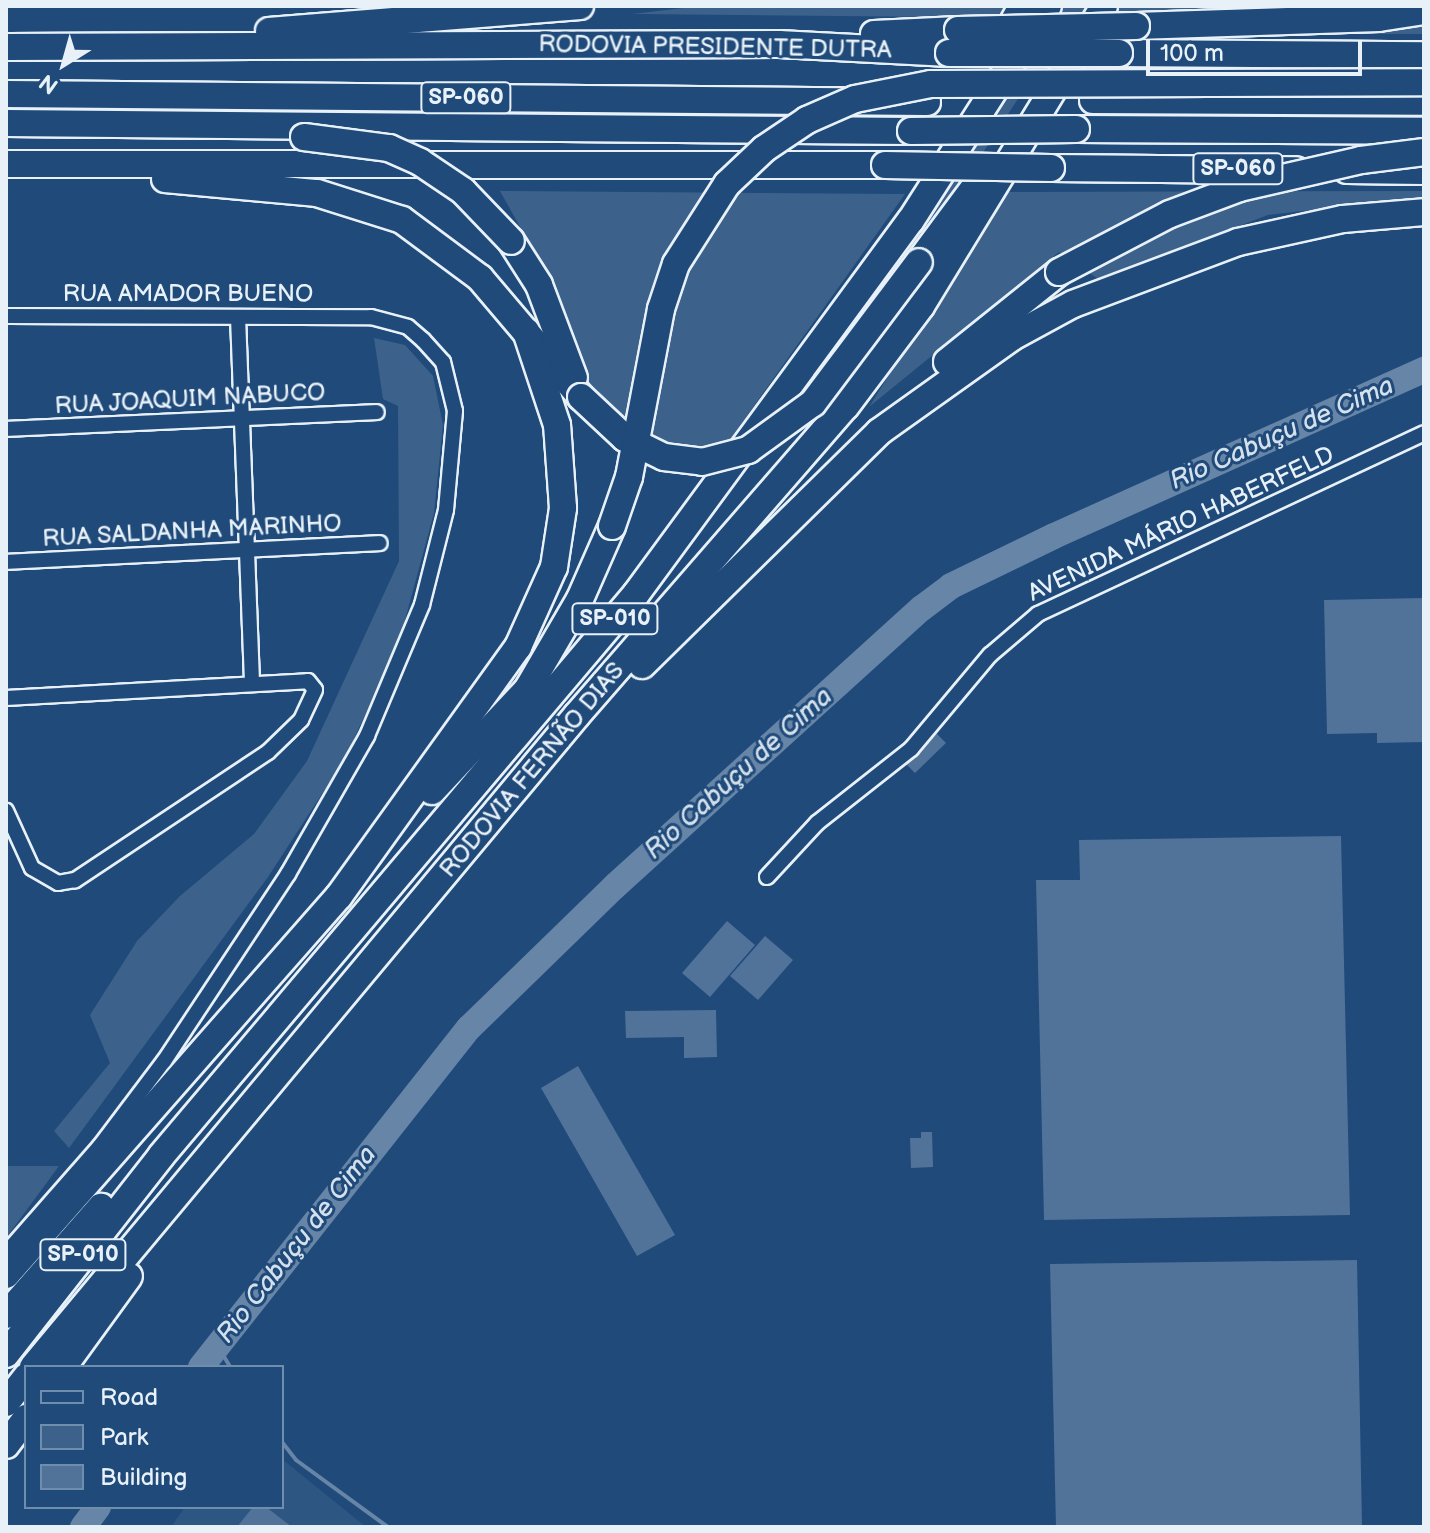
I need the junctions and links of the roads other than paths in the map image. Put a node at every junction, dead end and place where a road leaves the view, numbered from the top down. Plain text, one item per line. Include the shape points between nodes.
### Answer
1 (580, 6) edge
2 (1022, 6) edge
3 (1048, 6) edge
4 (1104, 6) edge
5 (1424, 11) edge
6 (1086, 36) junction
7 (954, 42) junction
8 (181, 44) junction
9 (6, 47) edge
10 (1424, 55) edge
11 (1424, 82) edge
12 (6, 94) edge
13 (1424, 102) edge
14 (6, 123) edge
15 (1424, 131) edge
16 (6, 139) edge
17 (1424, 152) edge
18 (6, 164) edge
19 (112, 166) junction
20 (1424, 171) edge
21 (1424, 212) edge
22 (911, 220) junction
23 (6, 316) edge
24 (238, 317) junction
25 (526, 331) junction
26 (581, 397) junction
27 (377, 412) dead end
28 (242, 419) junction
29 (6, 429) edge
30 (1424, 433) edge
31 (816, 489) junction
32 (380, 543) dead end
33 (248, 550) junction
34 (6, 562) edge
35 (252, 683) junction
36 (6, 698) edge
37 (538, 764) junction
38 (408, 805) junction
39 (6, 811) edge
40 (12, 849) edge
41 (767, 877) dead end
42 (161, 1156) junction
43 (188, 1182) junction
44 (6, 1253) edge
45 (6, 1275) edge
46 (6, 1315) edge
47 (6, 1354) edge
48 (35, 1365) edge
49 (64, 1365) edge
50 (24, 1380) edge
51 (6, 1403) edge
52 (24, 1421) edge
53 (6, 1445) edge

1 - 8 highway via 312,25
2 - 22 highway via 919,190
3 - 22 highway, RODOVIA FERNÃO DIAS / SP-010
4 - 6 highway
5 - 7 highway, bridge via 1379,18 1136,26
6 - 26 highway, bridge via 813,403 764,442 740,453 689,462 652,453 610,427
6 - 37 highway, RODOVIA FERNÃO DIAS / SP-010 via 921,306 846,406
7 - 8 highway, RODOVIA PRESIDENTE DUTRA / SP-060
7 - 10 highway, RODOVIA PRESIDENTE DUTRA / SP-060, bridge via 1119,53
8 - 9 highway, RODOVIA PRESIDENTE DUTRA / SP-060
11 - 38 highway, bridge via 931,84 867,96 807,120 764,149 727,184 676,264 661,309 629,477 580,599 527,690 442,786
12 - 13 highway, SP-060
14 - 15 highway, SP-060, bridge
16 - 26 highway, bridge via 304,137 350,140 405,155 463,191 511,241 543,293
17 - 31 highway, bridge via 1361,160 1239,188 1170,214 1059,272 1005,311 840,454
18 - 19 highway, SP-060
19 - 20 highway, SP-060, bridge
19 - 25 highway via 155,178 292,189 377,209 455,254
21 - 31 highway via 1329,221 1238,242 1073,304 975,360
22 - 42 highway, RODOVIA FERNÃO DIAS / SP-010 via 572,674 360,916
23 - 24 street, RUA AMADOR BUENO
24 - 28 street
24 - 44 street, RUA AMADOR BUENO via 371,317 408,327 423,340 443,362 455,411 446,510 404,655 328,808 213,988 100,1146
25 - 26 highway
25 - 38 highway via 550,398 560,449 563,508 554,567 518,647
27 - 28 street, RUA JOAQUIM NABUCO
28 - 29 street, RUA JOAQUIM NABUCO
28 - 33 street
30 - 41 street, AVENIDA MÁRIO HABERFELD via 1038,614 990,655 911,749 817,823
31 - 37 highway
32 - 33 street, RUA SALDANHA MARINHO
33 - 34 street, RUA SALDANHA MARINHO
33 - 35 street
35 - 36 street
35 - 40 street via 308,681 314,698 301,720 268,752 75,880 58,883
37 - 43 highway, RODOVIA FERNÃO DIAS / SP-010
38 - 45 highway via 241,1011
39 - 40 street
42 - 46 highway via 131,1176
42 - 47 highway, RODOVIA FERNÃO DIAS / SP-010
43 - 48 highway, RODOVIA FERNÃO DIAS / SP-010
43 - 49 highway via 160,1233
50 - 51 highway
52 - 53 highway

